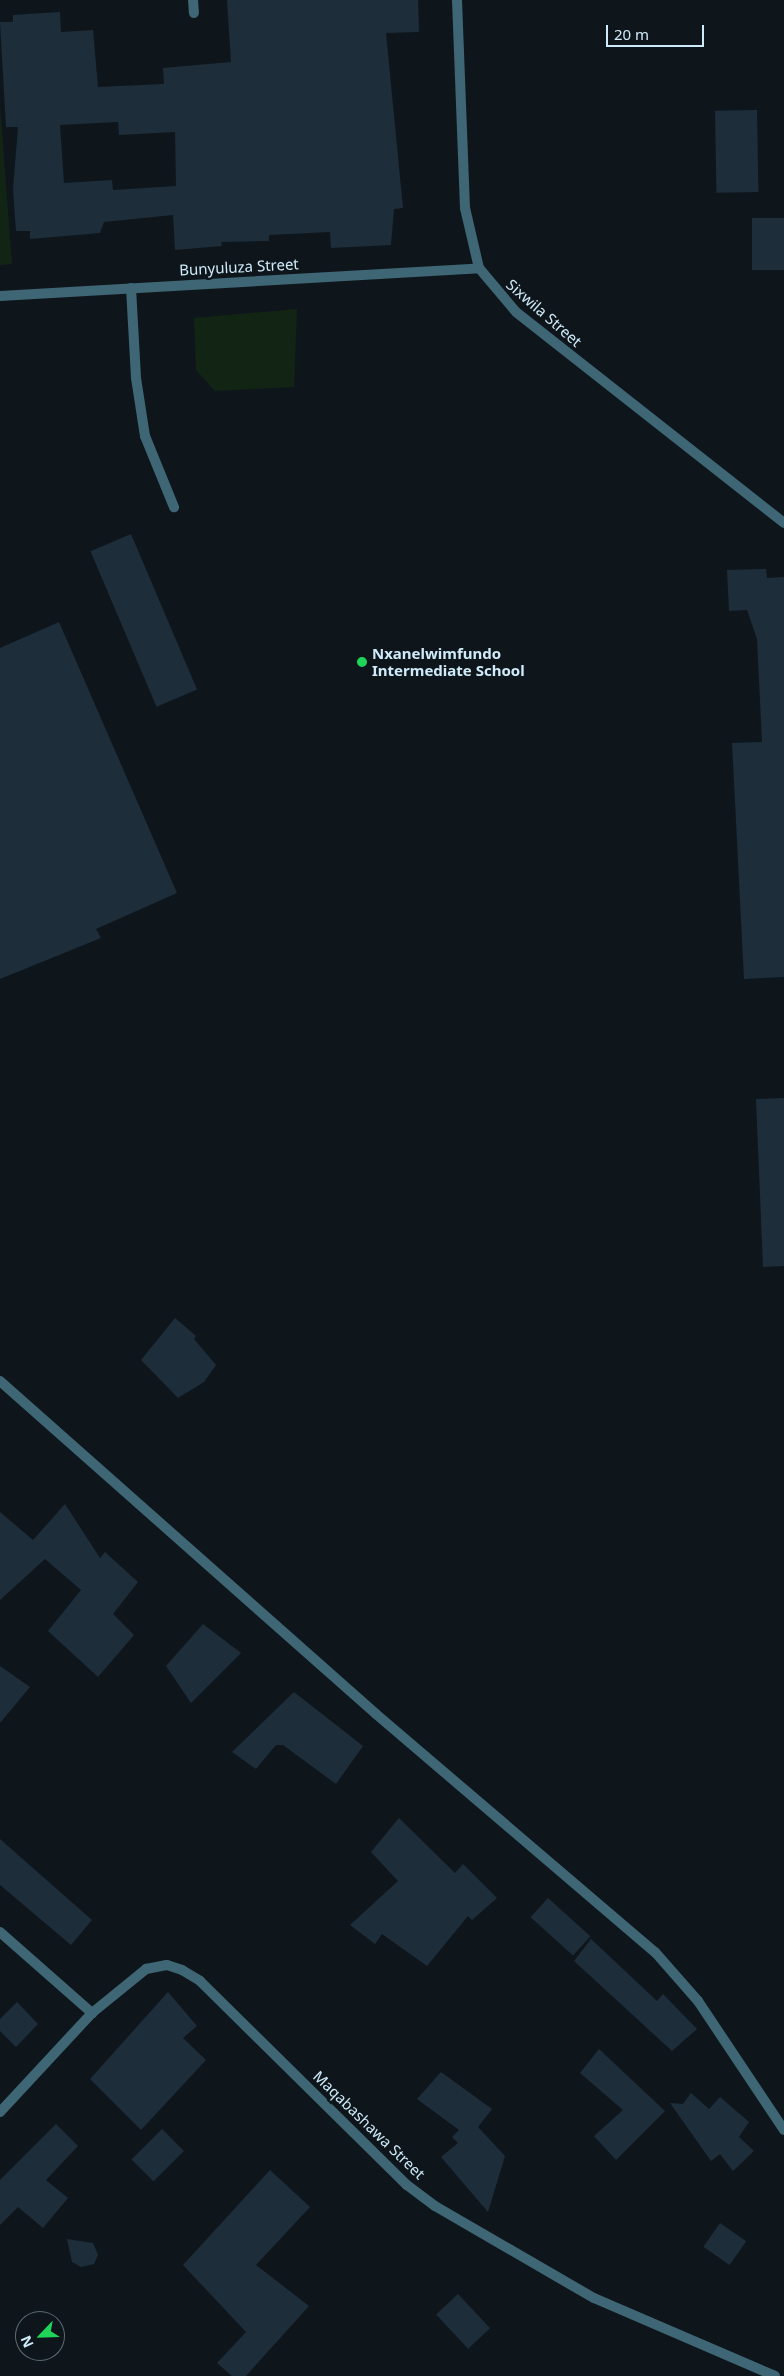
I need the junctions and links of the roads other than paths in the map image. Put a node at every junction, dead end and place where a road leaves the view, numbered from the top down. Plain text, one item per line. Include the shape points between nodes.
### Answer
1 (194, 0) edge
2 (457, 0) edge
3 (194, 13) dead end
4 (479, 268) junction
5 (131, 288) junction
6 (0, 296) edge
7 (174, 507) dead end
8 (784, 524) edge
9 (0, 1381) edge
10 (0, 1932) edge
11 (92, 2013) junction
12 (0, 2112) edge
13 (784, 2130) edge
14 (775, 2376) edge

1 - 3 street
2 - 4 street, Sixwila Street via 465,208
4 - 5 street, Bunyuluza Street
4 - 8 street, Sixwila Street via 516,312
5 - 6 street, Bunyuluza Street
5 - 7 street via 136,378 145,436
9 - 13 street via 376,1714 655,1952 698,2001
10 - 11 street
11 - 12 street, Maqabashawa Street
11 - 14 street, Maqabashawa Street via 146,1968 167,1965 182,1970 200,1981 407,2185 435,2206 594,2298

